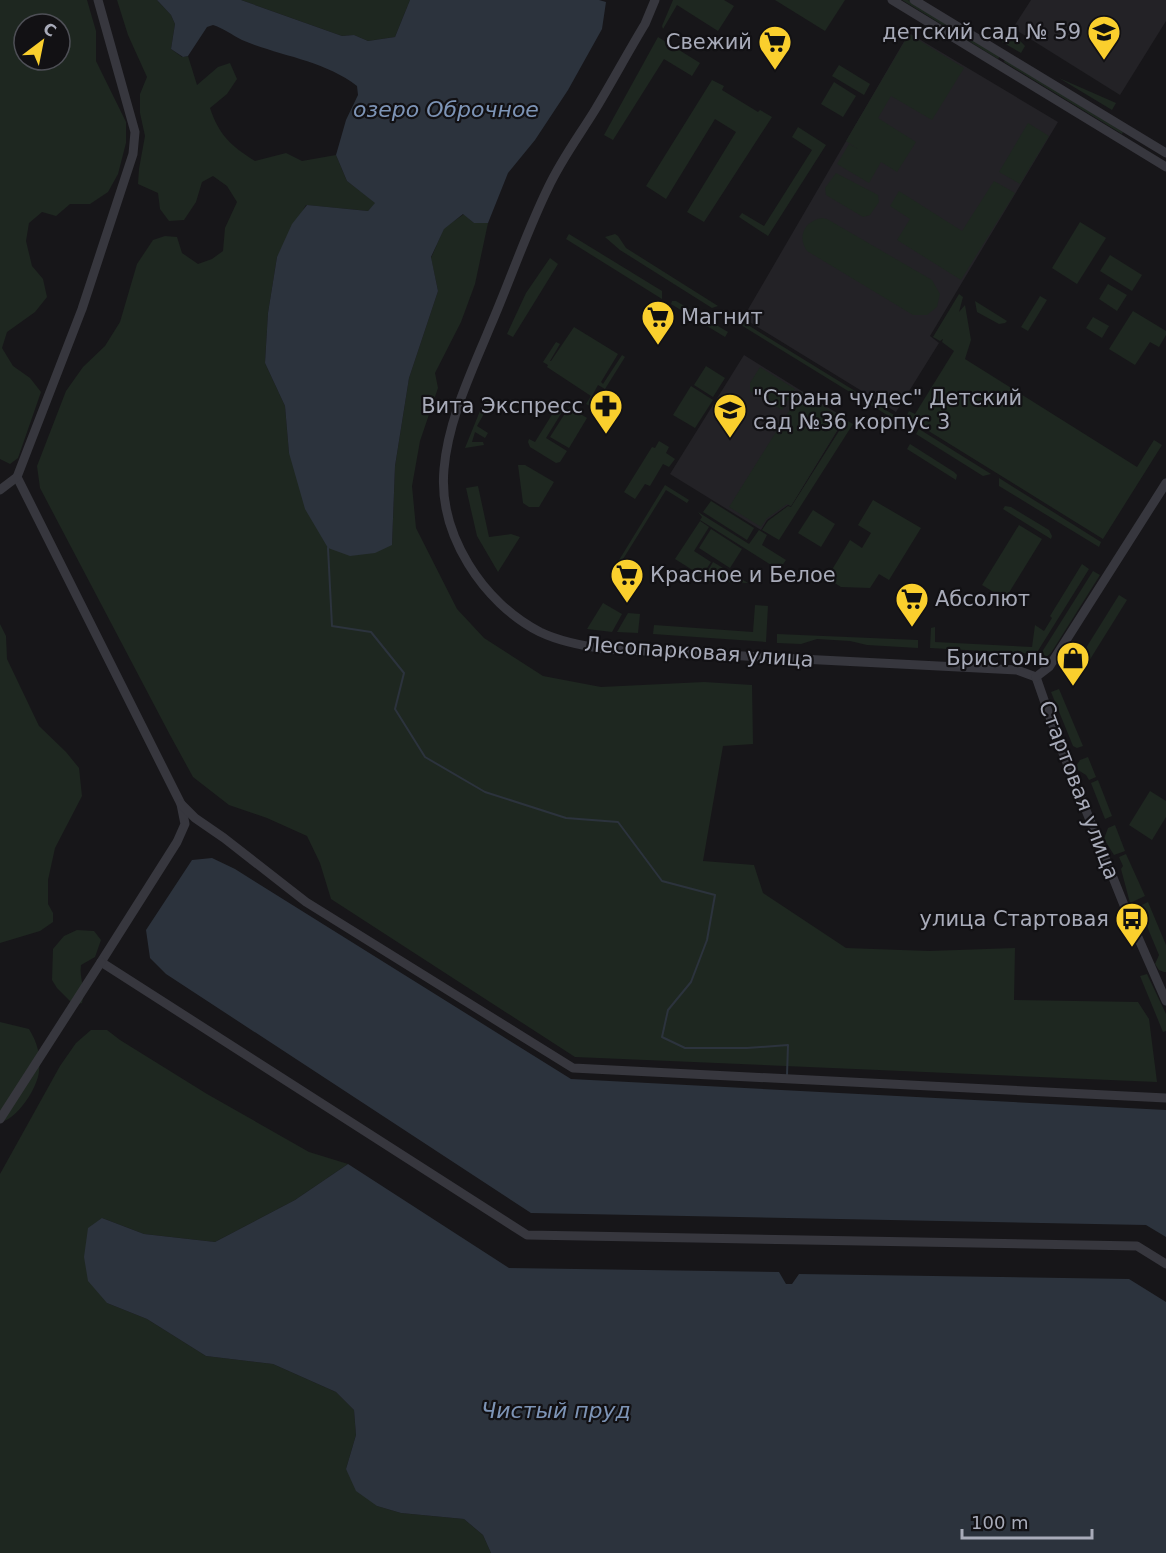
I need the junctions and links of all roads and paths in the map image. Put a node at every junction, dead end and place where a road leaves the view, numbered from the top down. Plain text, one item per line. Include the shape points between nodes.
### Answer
1 (98, 0) edge
2 (655, 0) edge
3 (892, 0) edge
4 (914, 0) edge
5 (1166, 153) edge
6 (1166, 166) edge
7 (17, 477) junction
8 (1166, 483) edge
9 (0, 490) edge
10 (1036, 677) junction
11 (181, 804) junction
12 (101, 962) junction
13 (1166, 1001) edge
14 (1166, 1098) edge
15 (0, 1119) edge
16 (1166, 1264) edge

1 - 7 street via 135,132 133,154 82,309
2 - 10 street, Лесопарковая улица via 548,187 453,426 444,492 454,536 465,557 501,604 519,619 564,642 616,650 1017,669
3 - 6 street
4 - 5 street
7 - 9 street
7 - 11 street
8 - 10 street via 1049,667
10 - 13 street, Стартовая улица via 1125,910
11 - 12 street via 185,824 177,842
11 - 14 street via 306,902 573,1068
12 - 15 street
12 - 16 street via 527,1235 1137,1246

